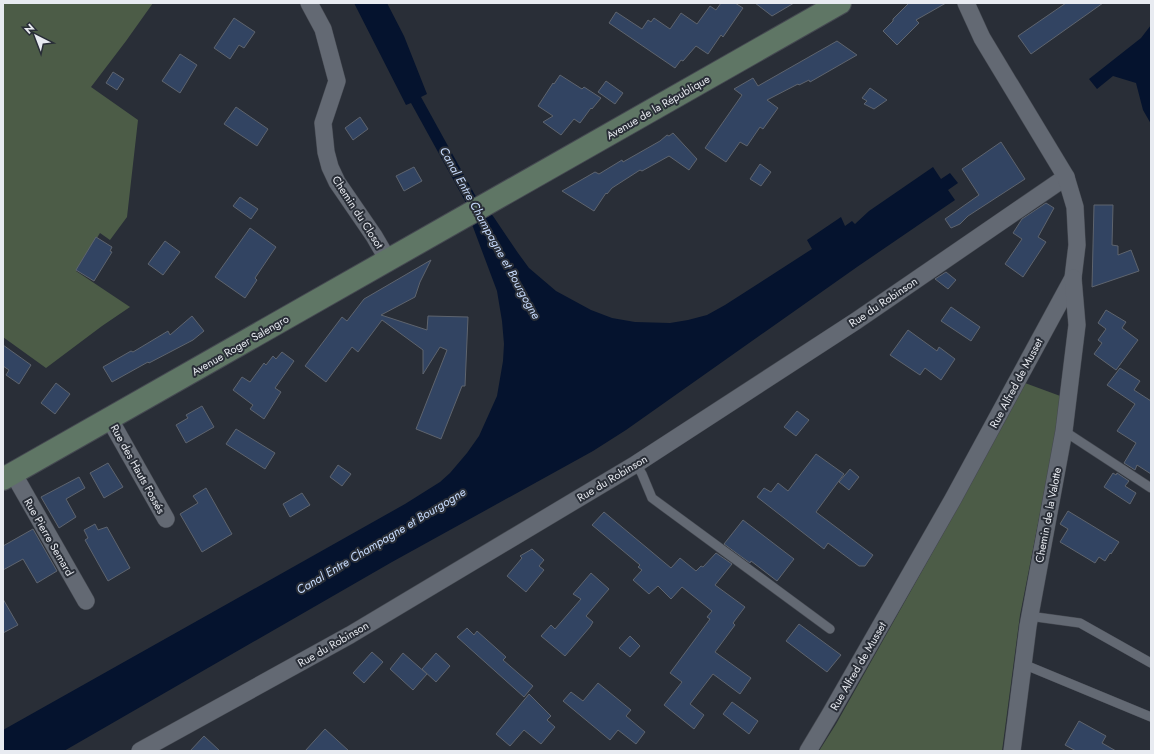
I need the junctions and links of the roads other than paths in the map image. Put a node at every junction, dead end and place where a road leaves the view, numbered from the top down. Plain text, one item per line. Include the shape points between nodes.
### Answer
1 (309, 3) edge
2 (966, 3) edge
3 (834, 5) edge
4 (1066, 177) junction
5 (476, 210) joint
6 (388, 260) junction
7 (1073, 278) junction
8 (110, 418) junction
9 (1064, 431) junction
10 (636, 464) junction
11 (8, 476) edge
12 (1151, 488) edge
13 (166, 519) dead end
14 (86, 601) dead end
15 (1029, 616) junction
16 (830, 629) dead end
17 (1151, 663) edge
18 (1023, 664) junction
19 (1151, 717) edge
20 (140, 751) edge
21 (808, 751) edge
22 (1012, 751) edge

1 - 6 street, Chemin du Closot via 323,29 337,81 323,123 330,167
2 - 4 street, Rue Alfred de Musset via 982,38
3 - 5 main road, Avenue de la République
4 - 7 street, Rue Alfred de Musset via 1075,207 1077,245
4 - 10 street, Rue du Robinson via 862,316
5 - 6 main road, Avenue Roger Salengro
6 - 8 main road, Avenue Roger Salengro
7 - 9 street, Chemin de la Valotte via 1077,324
7 - 21 street, Rue Alfred de Musset via 953,500
8 - 11 main road, Avenue Roger Salengro
8 - 13 street, Rue des Hauts Fossés
9 - 12 lane
9 - 15 street, Chemin de la Valotte
10 - 16 lane via 652,498
10 - 20 street, Rue du Robinson via 350,635
11 - 14 street, Rue Pierre Semard
15 - 17 lane via 1080,623
15 - 18 street, Chemin de la Valotte
18 - 19 lane
18 - 22 street, Chemin de la Valotte

